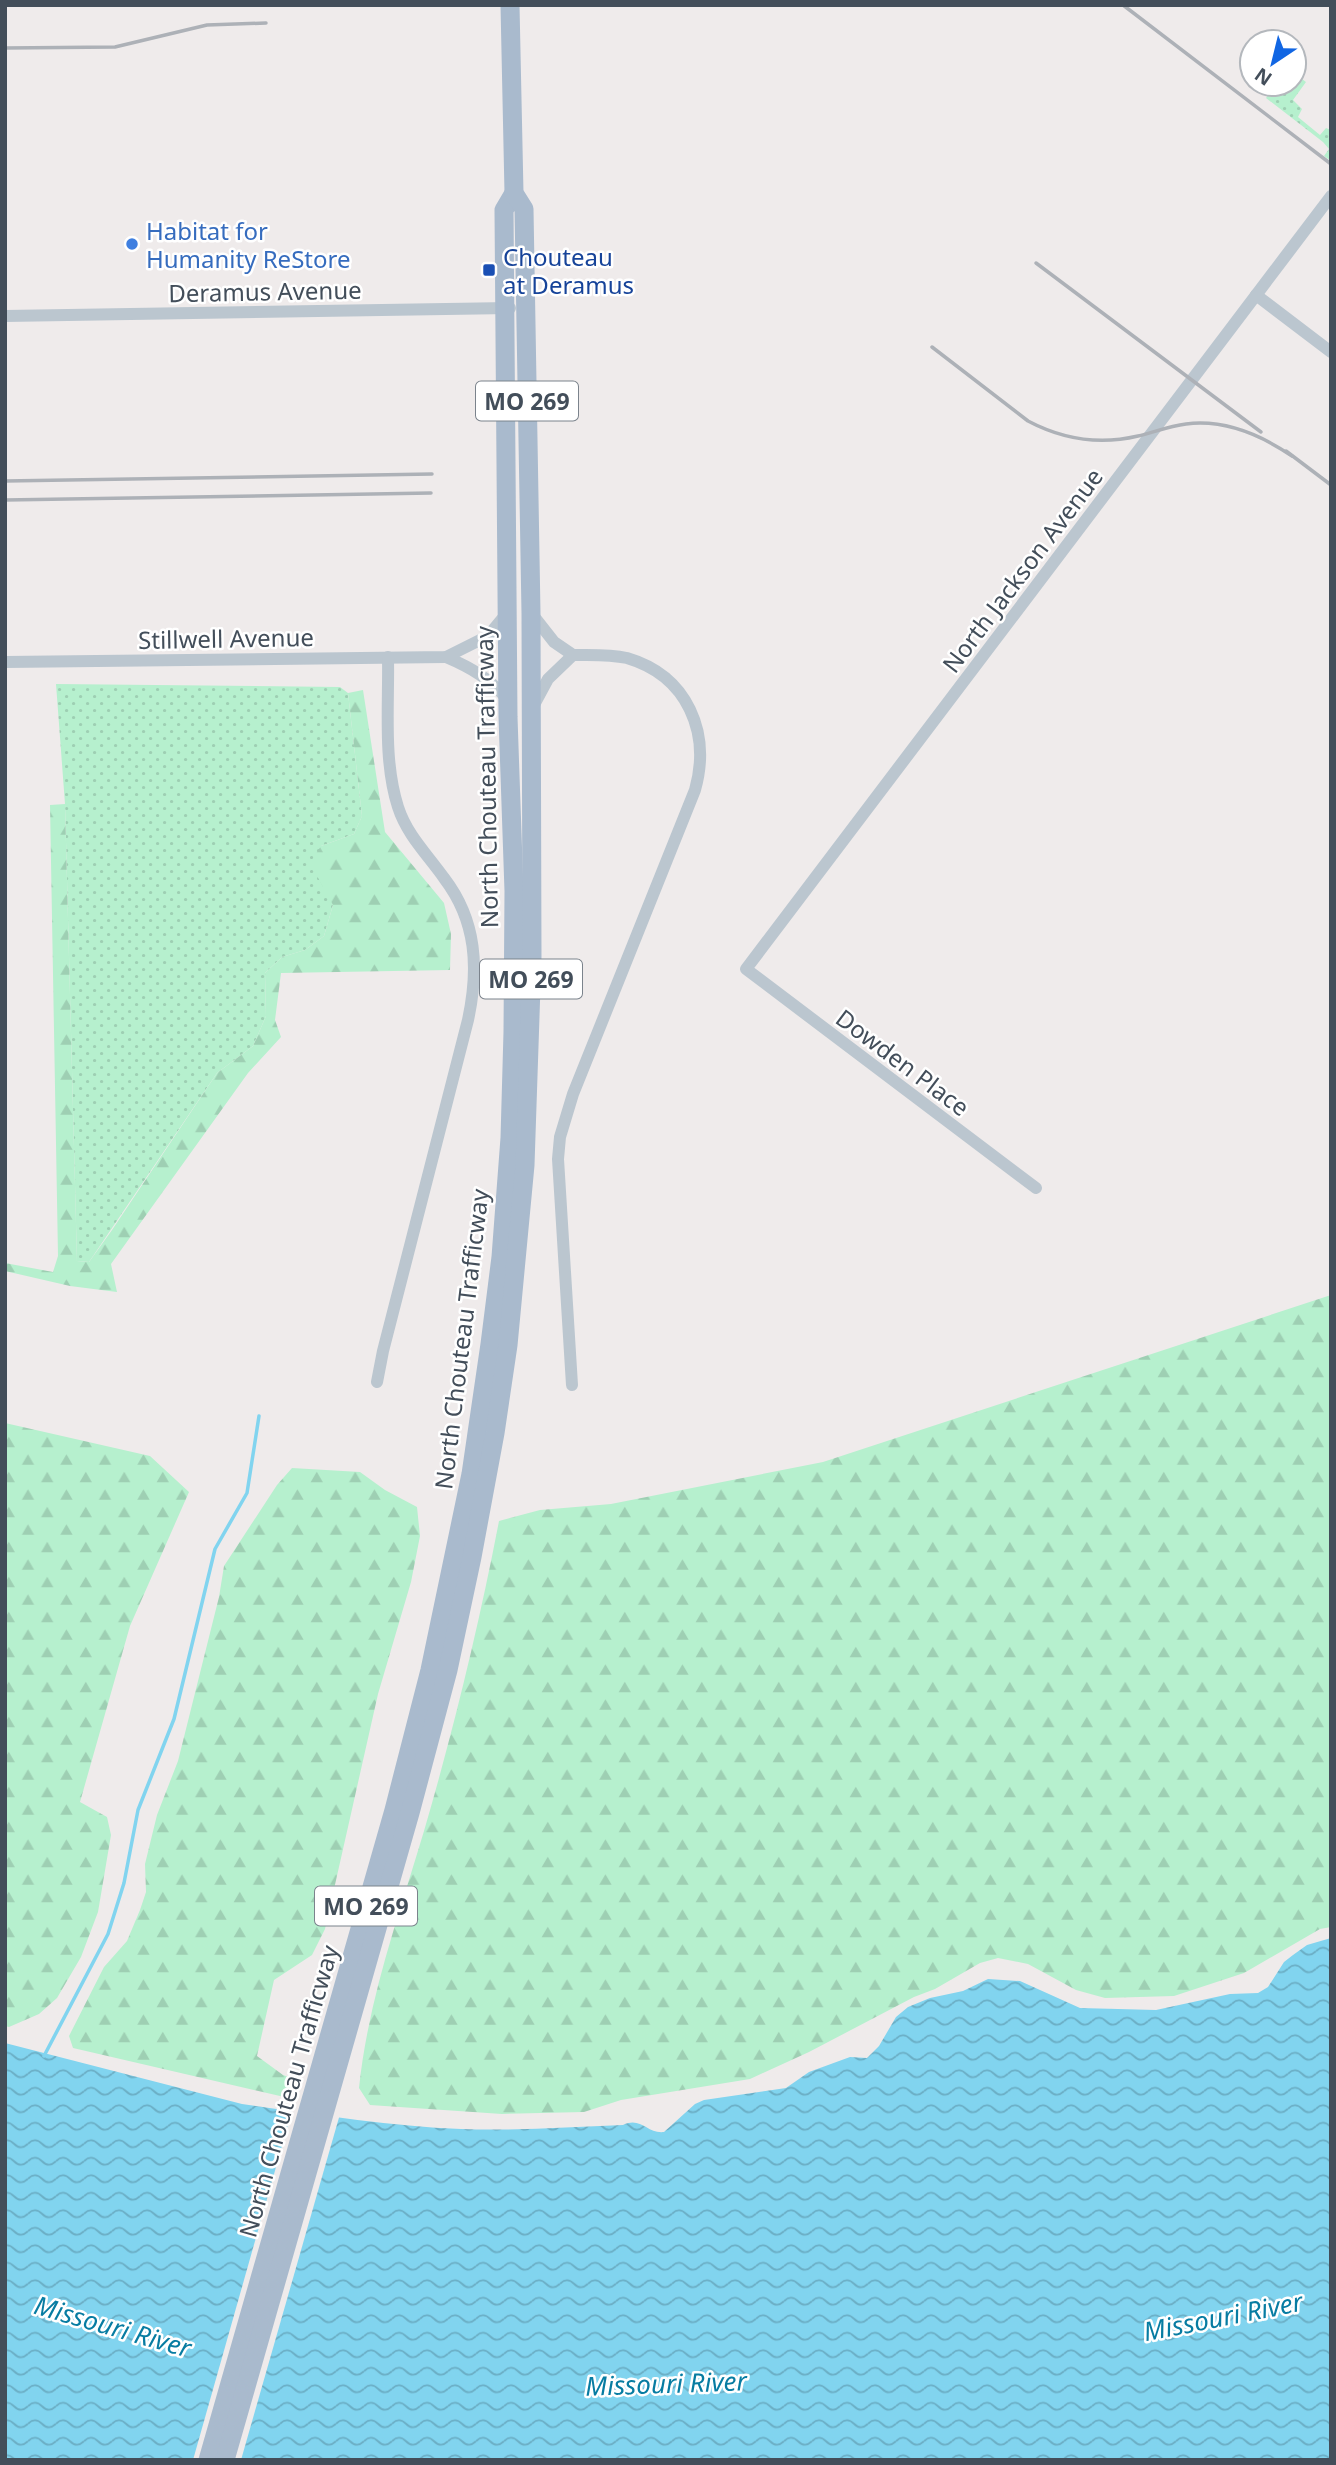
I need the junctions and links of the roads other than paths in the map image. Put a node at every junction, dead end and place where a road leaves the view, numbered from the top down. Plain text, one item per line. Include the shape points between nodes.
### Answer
1 (510, 5) edge
2 (1331, 196) edge
3 (1256, 295) junction
4 (515, 308) junction
5 (5, 316) edge
6 (1331, 352) edge
7 (507, 612) junction
8 (531, 612) junction
9 (573, 655) junction
10 (388, 657) junction
11 (446, 657) junction
12 (5, 662) edge
13 (508, 700) junction
14 (530, 714) junction
15 (746, 968) joint
16 (1036, 1188) dead end
17 (499, 1344) junction
18 (377, 1382) dead end
19 (572, 1385) dead end
20 (208, 2460) edge
21 (225, 2460) edge

1 - 4 main road, North Chouteau Trafficway / MO 269 via 514,193 524,209
2 - 3 street, North Jackson Avenue
3 - 6 street
3 - 15 street, North Jackson Avenue
4 - 5 street, Deramus Avenue
4 - 7 main road, North Chouteau Trafficway / MO 269
4 - 8 main road, North Chouteau Trafficway / MO 269
7 - 11 street, Stillwell Avenue via 488,636
7 - 13 main road, North Chouteau Trafficway / MO 269
8 - 9 street via 555,642
8 - 14 main road, North Chouteau Trafficway / MO 269
9 - 14 street, North Chouteau Trafficway via 548,679
9 - 19 street via 610,655 647,666 665,679 693,713 701,769 560,1137
10 - 11 street, Stillwell Avenue
10 - 12 street, Stillwell Avenue
10 - 18 street, North Chouteau Trafficway via 390,767 398,807 411,836 461,905 471,934 475,969 468,1020
11 - 13 street, Stillwell Avenue via 489,679
13 - 17 main road, North Chouteau Trafficway / MO 269 via 513,1032
14 - 17 main road, North Chouteau Trafficway / MO 269 via 532,957 524,1178
15 - 16 street, Dowden Place
17 - 20 main road, North Chouteau Trafficway / MO 269 via 430,1670
17 - 21 main road, North Chouteau Trafficway / MO 269 via 495,1433 448,1670

